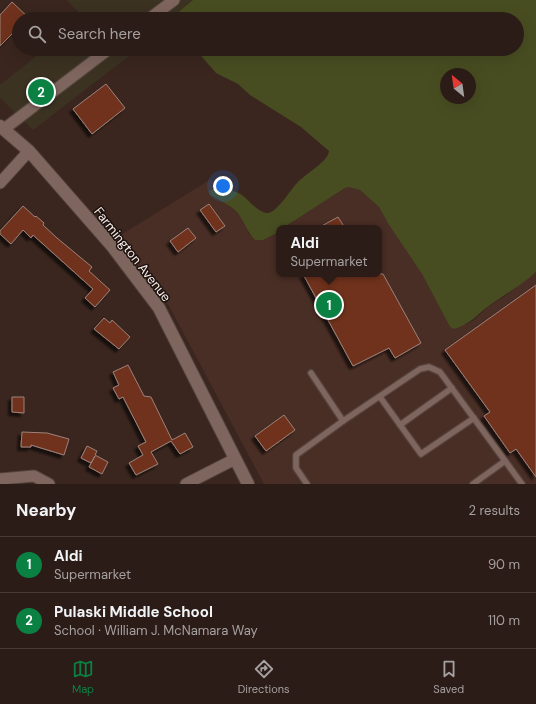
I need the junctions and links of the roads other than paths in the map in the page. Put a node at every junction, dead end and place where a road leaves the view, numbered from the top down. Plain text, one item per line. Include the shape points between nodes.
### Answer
1 (174, 0) edge
2 (158, 12) edge
3 (99, 56) edge
4 (2, 127) edge
5 (28, 152) junction
6 (0, 184) edge
7 (311, 373) dead end
8 (452, 388) junction
9 (380, 397) junction
10 (474, 418) junction
11 (343, 421) junction
12 (400, 425) junction
13 (235, 459) junction
14 (505, 461) junction
15 (0, 479) edge
16 (50, 484) edge
17 (186, 484) edge
18 (248, 484) edge
19 (307, 484) edge
20 (473, 484) edge
21 (522, 484) edge

1 - 2 street
3 - 4 street
4 - 5 main road, Farmington Avenue
5 - 6 street
5 - 13 main road, Farmington Avenue via 112,246 159,308
7 - 11 lane
8 - 9 lane via 440,372 429,367 420,369
8 - 10 lane
8 - 12 lane
9 - 11 lane
9 - 12 lane
10 - 12 lane via 421,454
10 - 14 lane
11 - 19 lane via 296,455 296,468
13 - 17 street
13 - 18 main road, Farmington Avenue
14 - 20 lane
14 - 21 lane
15 - 16 street via 34,476

